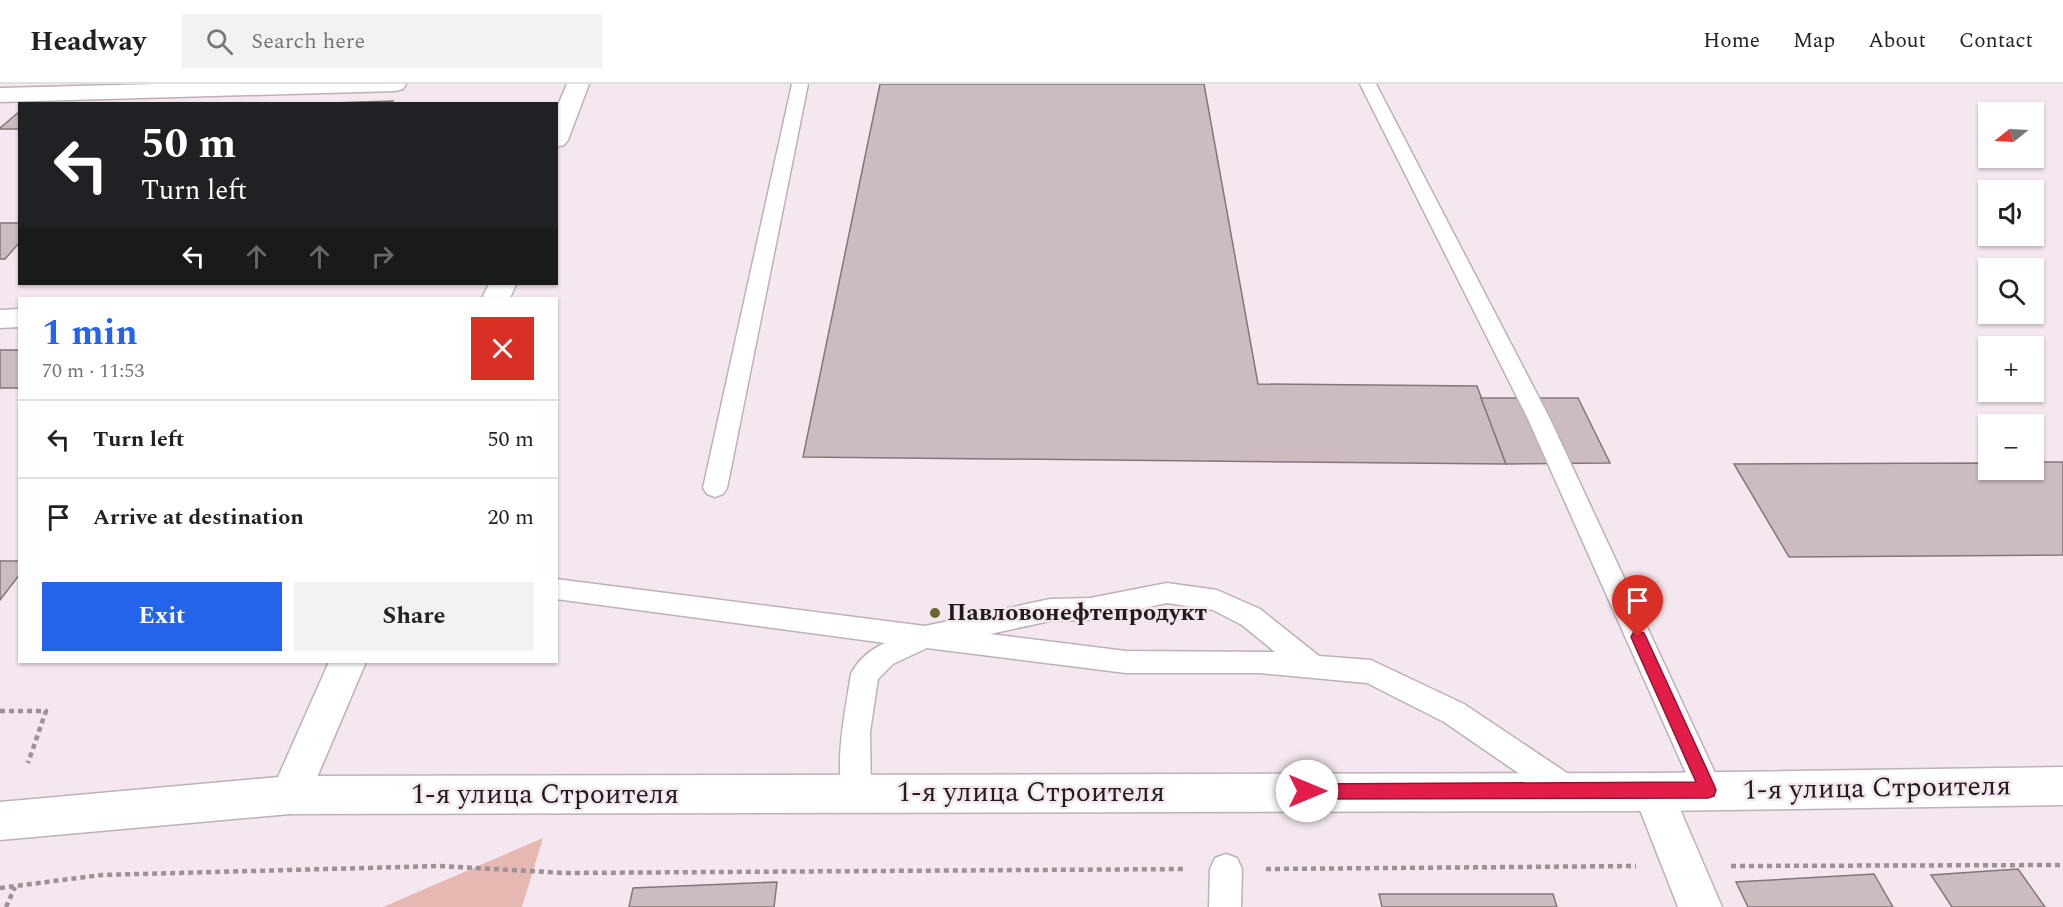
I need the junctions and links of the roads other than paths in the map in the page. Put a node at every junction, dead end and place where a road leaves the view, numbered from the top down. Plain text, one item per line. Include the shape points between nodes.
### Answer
1 (395, 84) edge
2 (578, 84) edge
3 (800, 84) edge
4 (1368, 84) edge
5 (0, 95) edge
6 (558, 135) edge
7 (18, 318) edge
8 (0, 319) edge
9 (715, 488) dead end
10 (558, 589) edge
11 (925, 637) junction
12 (347, 663) edge
13 (1313, 667) junction
14 (2063, 786) edge
15 (1708, 790) junction
16 (1569, 791) junction
17 (856, 792) junction
18 (1653, 792) junction
19 (290, 795) junction
20 (2, 820) edge
21 (1226, 869) road end
22 (1225, 907) edge
23 (1700, 907) edge

1 - 5 street
2 - 6 street
3 - 9 lane
4 - 15 lane via 1539,419
7 - 8 street
10 - 11 lane
11 - 13 lane via 1126,662 1259,662
11 - 13 lane via 1050,610 1090,609 1167,594 1216,600 1251,617
11 - 17 lane via 883,656 865,674 856,732
12 - 19 street
13 - 16 lane via 1371,672 1454,713
14 - 15 street, 1-я улица Строителя
15 - 18 street, 1-я улица Строителя
16 - 17 street, 1-я улица Строителя
16 - 18 street, 1-я улица Строителя
17 - 19 street, 1-я улица Строителя
18 - 23 street
19 - 20 street, 1-я улица Строителя
21 - 22 lane

